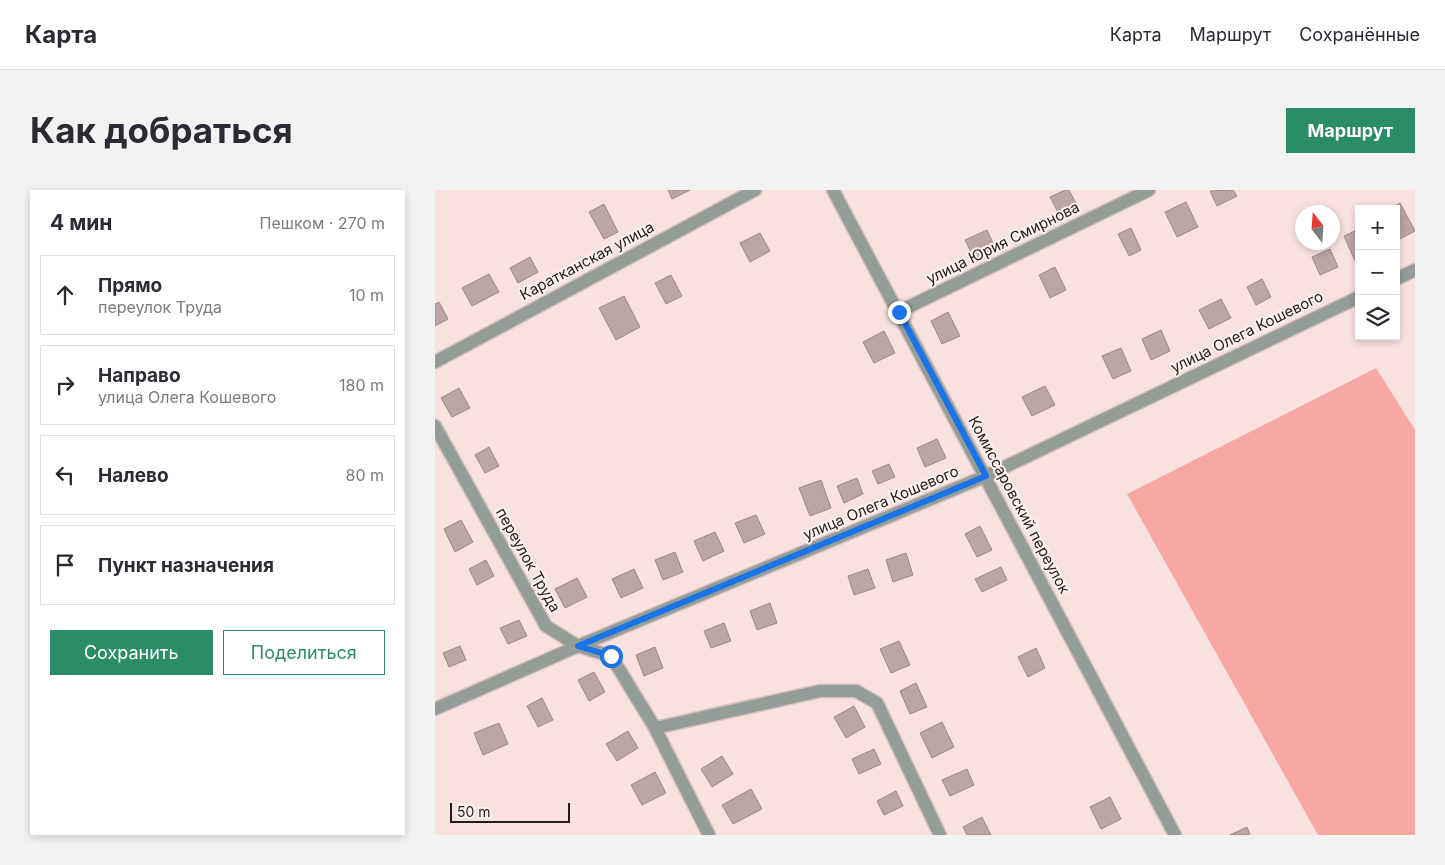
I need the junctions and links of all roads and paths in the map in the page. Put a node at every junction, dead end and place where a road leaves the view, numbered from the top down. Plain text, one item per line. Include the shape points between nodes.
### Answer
1 (755, 190) edge
2 (833, 190) edge
3 (1149, 190) edge
4 (1415, 270) edge
5 (1400, 276) edge
6 (1355, 299) edge
7 (899, 312) junction
8 (435, 362) edge
9 (435, 426) edge
10 (986, 476) junction
11 (578, 646) junction
12 (435, 709) edge
13 (655, 728) junction
14 (709, 835) edge
15 (940, 835) edge
16 (1175, 835) edge

1 - 8 street, Каратканская улица
2 - 7 street, Комиссаровский переулок
3 - 7 street, улица Юрия Смирнова
4 - 5 street
6 - 10 street, улица Олега Кошевого
7 - 10 street, Комиссаровский переулок
9 - 11 street, переулок Труда via 546,626
10 - 11 street, улица Олега Кошевого
10 - 16 street, Комиссаровский переулок
11 - 12 street, улица Олега Кошевого
11 - 13 street, переулок Труда via 611,656
13 - 14 street, переулок Труда
13 - 15 street via 819,691 856,691 877,703

